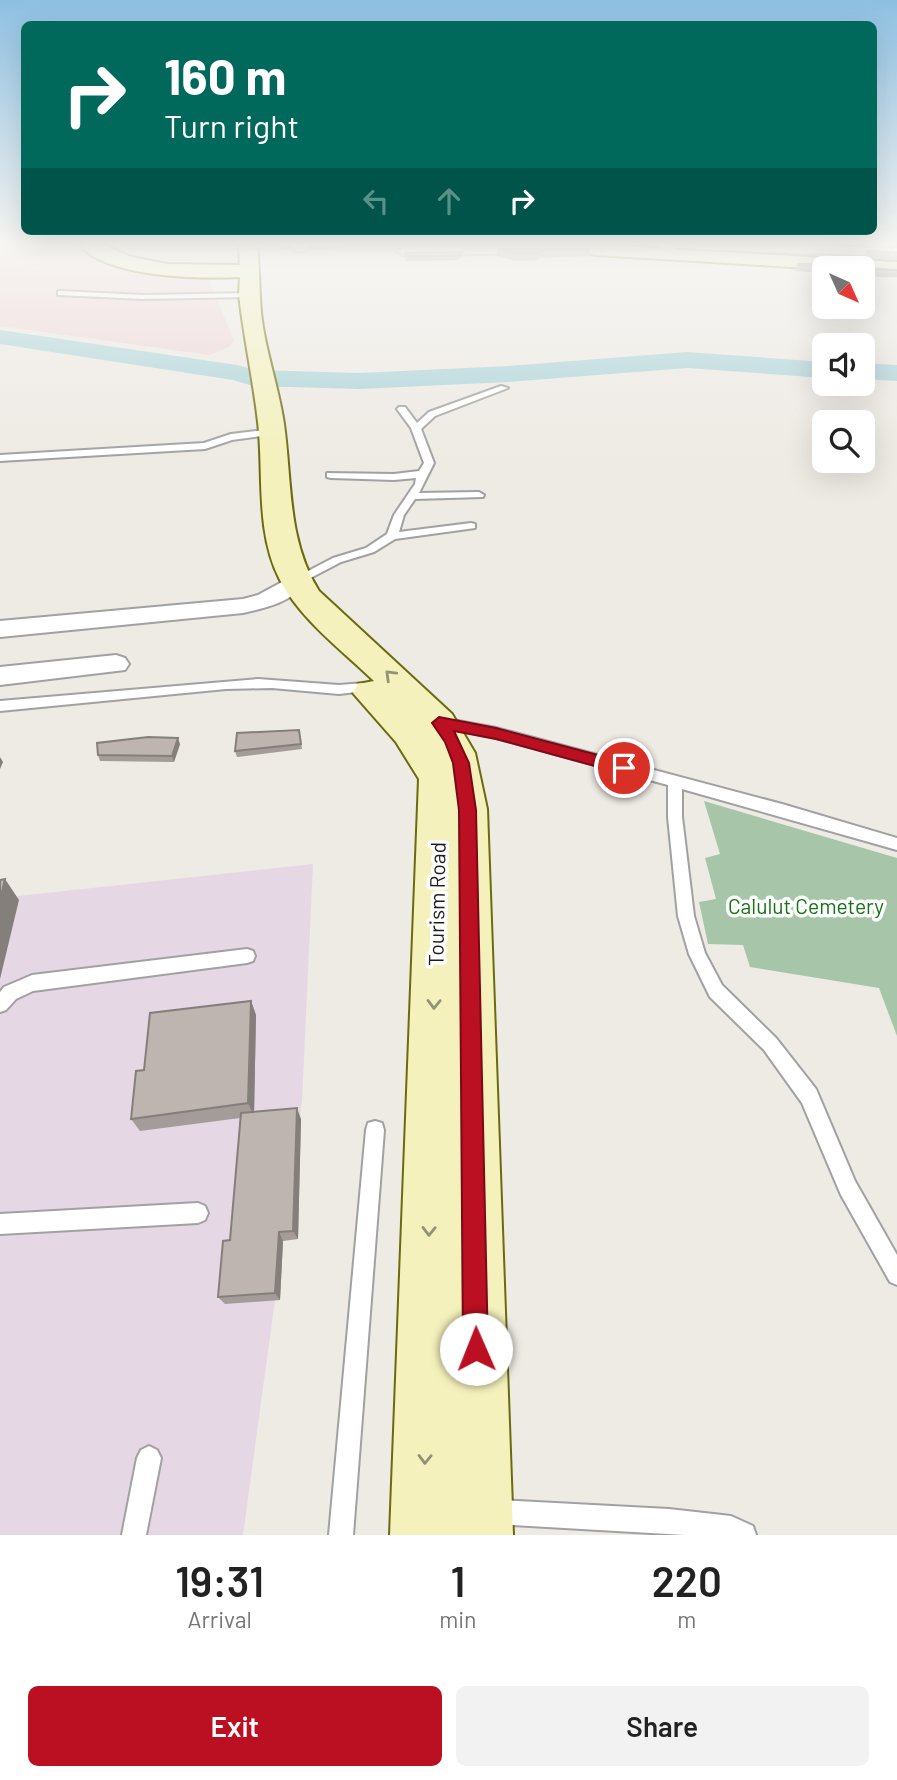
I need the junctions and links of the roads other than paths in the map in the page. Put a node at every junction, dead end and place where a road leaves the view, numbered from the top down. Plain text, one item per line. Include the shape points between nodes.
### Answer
1 (236, 316) edge
2 (505, 388) dead end
3 (402, 409) dead end
4 (266, 425) junction
5 (416, 428) junction
6 (0, 458) edge
7 (422, 474) junction
8 (331, 475) dead end
9 (479, 495) dead end
10 (412, 496) junction
11 (471, 526) dead end
12 (392, 536) junction
13 (288, 586) junction
14 (124, 619) junction
15 (0, 629) edge
16 (0, 676) edge
17 (365, 687) junction
18 (0, 706) edge
19 (422, 724) junction
20 (675, 781) junction
21 (897, 844) edge
22 (247, 956) dead end
23 (0, 1004) edge
24 (375, 1130) dead end
25 (198, 1213) dead end
26 (0, 1224) edge
27 (897, 1275) edge
28 (149, 1458) dead end
29 (479, 1523) edge
30 (416, 1526) edge
31 (134, 1535) edge
32 (341, 1535) edge
33 (744, 1535) edge

1 - 4 main road, Tourism Road via 253,337
2 - 5 lane via 432,414
3 - 5 lane
4 - 6 lane via 205,446
4 - 13 main road, Tourism Road
4 - 13 main road, Tourism Road via 261,500 266,564
5 - 7 lane via 429,463
7 - 8 lane
7 - 10 lane
9 - 10 lane
10 - 12 lane
11 - 12 lane
12 - 13 lane
13 - 14 street via 265,601 243,606
13 - 17 main road, Tourism Road via 305,625
19 -> 13 main road, Tourism Road via 340,627
14 - 15 street
14 - 16 street via 114,671
17 - 18 lane via 348,691 262,683
17 - 19 main road, Tourism Road
19 - 20 lane via 496,733
19 - 29 main road, Tourism Road via 452,740 461,763 467,810
19 -> 30 main road, Tourism Road via 438,779
20 - 21 lane
20 - 27 lane via 687,916 697,954 716,991 770,1044 809,1096 848,1188
22 - 23 lane via 32,983 10,993
24 - 32 lane
25 - 26 lane
28 - 31 lane
29 - 30 lane
29 - 33 lane via 670,1521 731,1528

